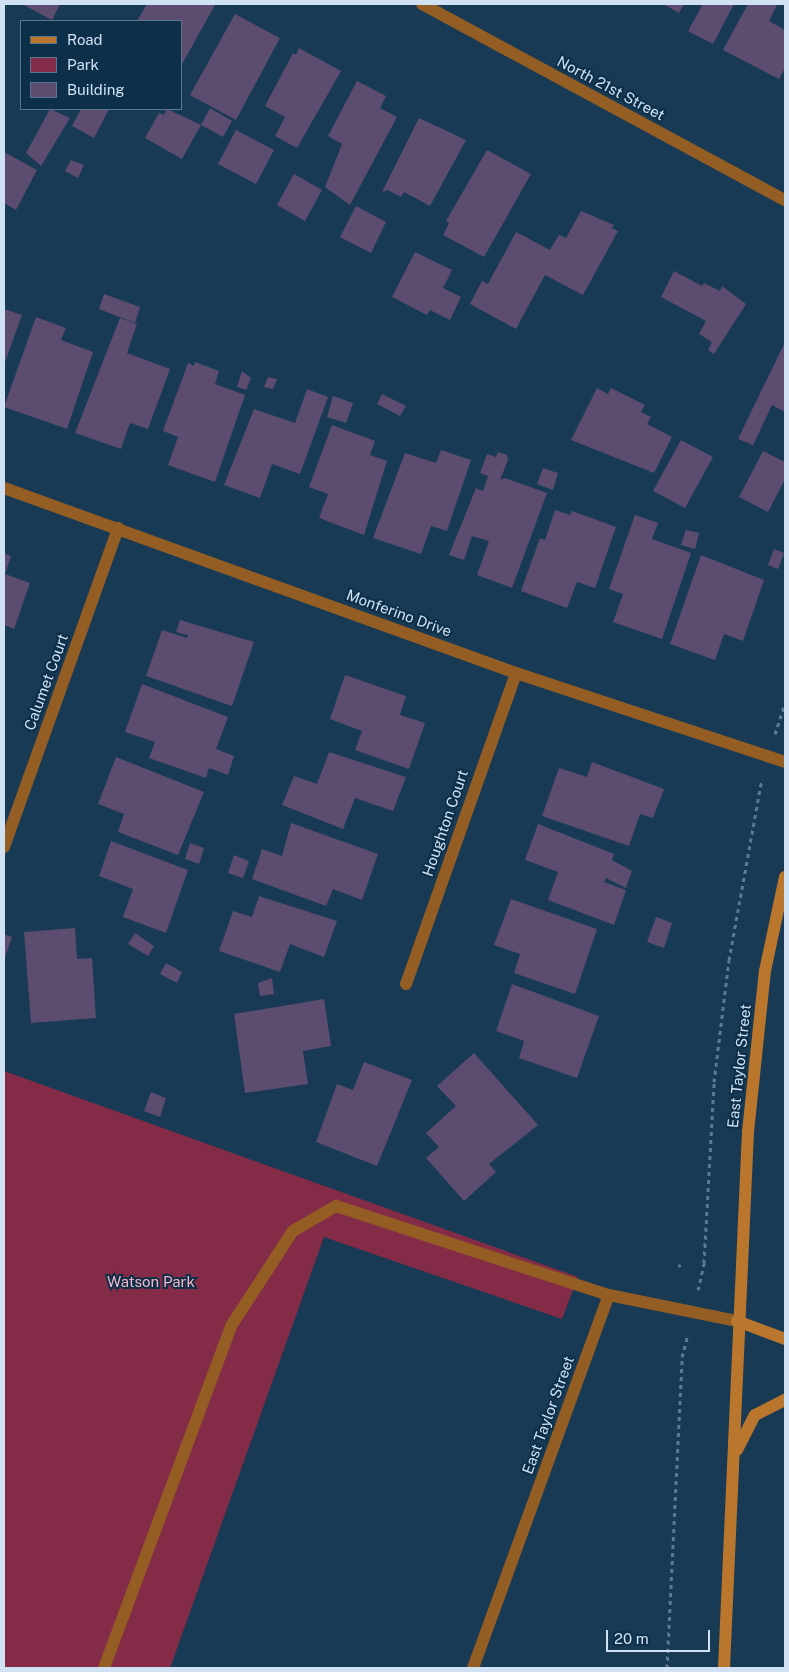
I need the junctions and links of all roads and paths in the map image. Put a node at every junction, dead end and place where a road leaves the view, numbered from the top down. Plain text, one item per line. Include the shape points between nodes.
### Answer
1 (422, 4) edge
2 (785, 200) edge
3 (4, 488) edge
4 (118, 528) junction
5 (516, 674) junction
6 (785, 704) edge
7 (767, 756) junction
8 (785, 762) edge
9 (4, 847) edge
10 (785, 877) edge
11 (406, 984) dead end
12 (609, 1295) junction
13 (694, 1312) junction
14 (737, 1321) junction
15 (785, 1339) edge
16 (785, 1400) edge
17 (736, 1452) junction
18 (104, 1668) edge
19 (473, 1668) edge
20 (668, 1668) edge
21 (724, 1668) edge

1 - 2 street, North 21st Street
3 - 4 street, Monferino Drive
4 - 5 street, Monferino Drive
4 - 9 street, Calumet Court
5 - 7 street, Monferino Drive
5 - 11 street, Houghton Court
6 - 7 path
7 - 8 street, Monferino Drive
7 - 13 path via 728,970 714,1082 704,1263
10 - 14 main road, East Taylor Street via 765,971 755,1058
12 - 13 street
12 - 18 street via 336,1206 293,1231 231,1326
12 - 19 street, East Taylor Street
13 - 14 street
13 - 20 path via 682,1357
14 - 15 main road
14 - 17 main road, East Taylor Street
16 - 17 main road via 756,1415
17 - 21 main road, East Taylor Street

